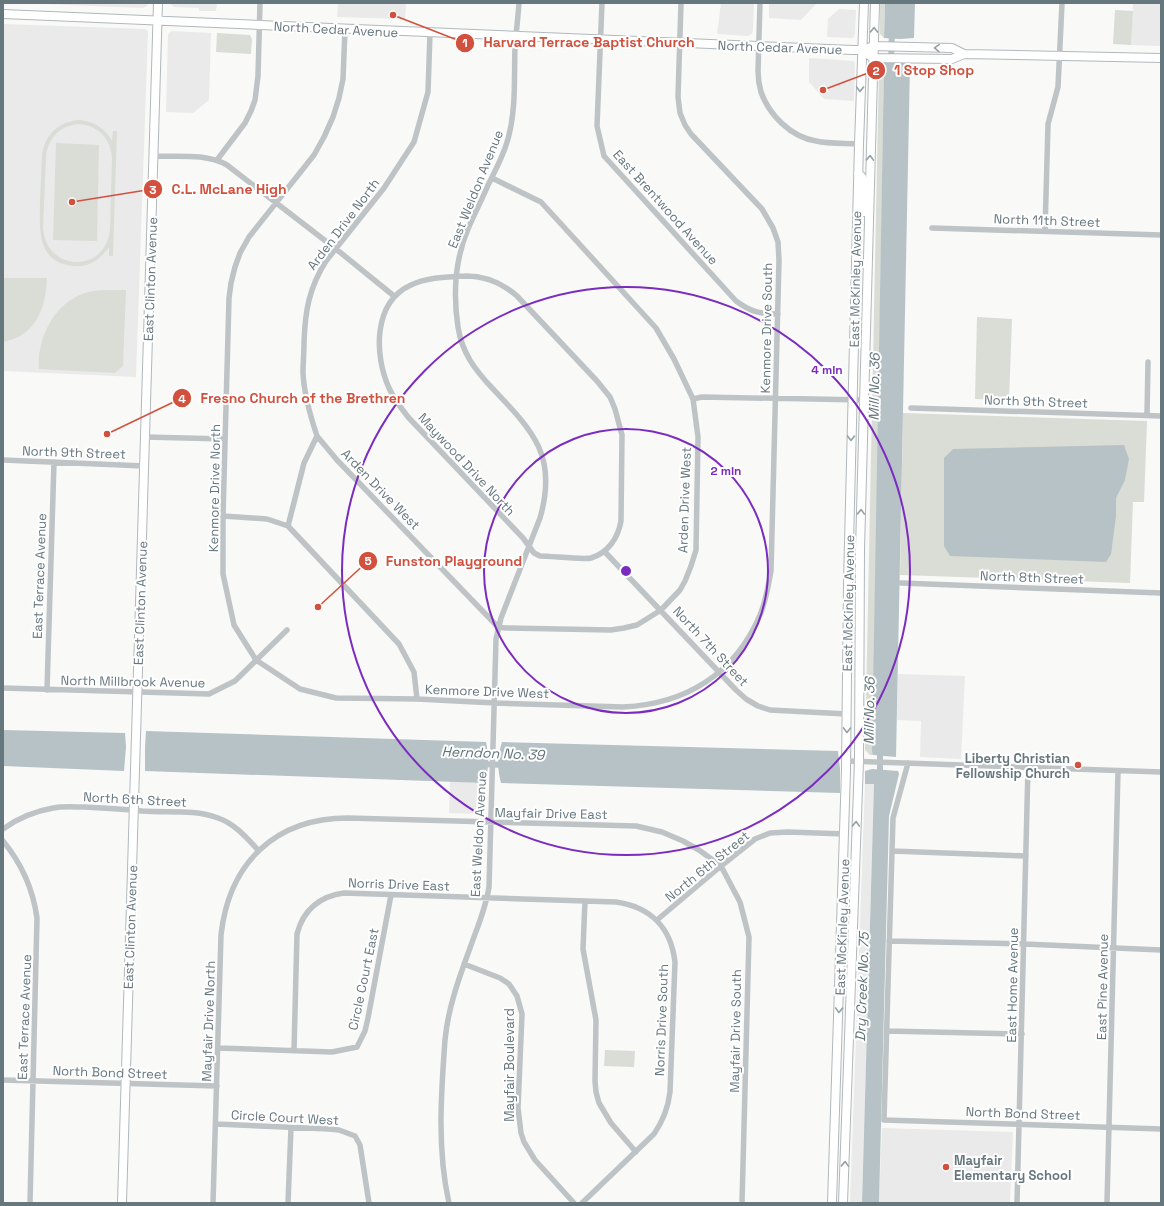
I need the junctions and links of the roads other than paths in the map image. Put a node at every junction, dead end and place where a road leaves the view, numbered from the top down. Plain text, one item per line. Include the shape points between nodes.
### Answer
1 (158, 3) edge
2 (260, 3) edge
3 (519, 3) edge
4 (602, 3) edge
5 (681, 3) edge
6 (760, 3) edge
7 (864, 3) edge
8 (875, 3) edge
9 (1062, 3) edge
10 (3, 14) edge
11 (157, 21) junction
12 (260, 25) junction
13 (345, 29) junction
14 (430, 33) junction
15 (516, 36) junction
16 (600, 40) junction
17 (679, 43) junction
18 (758, 46) junction
19 (878, 46) junction
20 (861, 50) junction
21 (964, 54) junction
22 (1059, 56) junction
23 (874, 58) junction
24 (1161, 58) edge
25 (858, 144) junction
26 (153, 156) junction
27 (217, 160) junction
28 (858, 173) junction
29 (492, 178) junction
30 (276, 203) junction
31 (868, 225) junction
32 (932, 228) dead end
33 (1045, 231) junction
34 (1161, 235) edge
35 (336, 249) junction
36 (456, 277) junction
37 (394, 296) junction
38 (778, 314) junction
39 (1148, 362) dead end
40 (776, 398) junction
41 (852, 399) junction
42 (693, 400) junction
43 (864, 400) junction
44 (911, 408) dead end
45 (1147, 415) junction
46 (1161, 416) edge
47 (317, 436) junction
48 (145, 437) junction
49 (225, 439) junction
50 (3, 460) edge
51 (54, 462) junction
52 (144, 466) junction
53 (223, 516) junction
54 (288, 526) junction
55 (528, 548) junction
56 (604, 551) junction
57 (901, 583) dead end
58 (1161, 593) edge
59 (848, 608) junction
60 (661, 610) junction
61 (498, 627) junction
62 (287, 630) dead end
63 (256, 660) junction
64 (859, 663) junction
65 (719, 674) junction
66 (3, 688) edge
67 (47, 690) junction
68 (137, 693) junction
69 (417, 699) junction
70 (495, 703) junction
71 (847, 714) junction
72 (847, 761) junction
73 (858, 761) junction
74 (908, 763) junction
75 (1028, 767) junction
76 (1118, 771) junction
77 (1161, 772) edge
78 (133, 810) junction
79 (491, 822) junction
80 (3, 829) edge
81 (845, 834) junction
82 (3, 841) edge
83 (258, 850) junction
84 (892, 851) junction
85 (1026, 856) junction
86 (721, 866) junction
87 (391, 895) junction
88 (488, 898) junction
89 (585, 901) junction
90 (854, 910) junction
91 (657, 920) junction
92 (889, 941) junction
93 (1024, 944) junction
94 (1114, 949) junction
95 (1161, 950) edge
96 (464, 964) junction
97 (887, 1031) junction
98 (1022, 1034) junction
99 (218, 1048) junction
100 (294, 1050) junction
101 (3, 1080) edge
102 (33, 1081) junction
103 (125, 1084) junction
104 (217, 1086) junction
105 (216, 1124) junction
106 (1020, 1124) junction
107 (1109, 1127) junction
108 (291, 1128) junction
109 (1161, 1129) edge
110 (636, 1152) junction
111 (30, 1203) edge
112 (122, 1203) edge
113 (213, 1203) edge
114 (288, 1203) edge
115 (369, 1203) edge
116 (449, 1203) edge
117 (574, 1203) edge
118 (582, 1203) edge
119 (742, 1203) edge
120 (832, 1203) edge
121 (843, 1203) edge
122 (1017, 1203) edge
123 (1107, 1203) edge

1 - 11 main road, East Clinton Avenue
2 - 12 street
3 - 15 street, East Weldon Avenue
4 - 16 street, East Brentwood Avenue
5 - 17 street, Kenmore Drive South
6 - 18 street
7 - 20 main road, East McKinley Avenue
19 -> 8 main road, East McKinley Avenue
9 - 22 street
10 - 11 main road, North Cedar Avenue
11 - 12 main road, North Cedar Avenue
11 - 26 main road, East Clinton Avenue
12 - 13 main road, North Cedar Avenue
12 - 27 street via 255,100 245,123
13 - 14 main road, North Cedar Avenue
13 - 30 street, Kenmore Drive North via 343,79 333,117 314,155
14 - 15 main road, North Cedar Avenue
14 - 35 street, Arden Drive North via 428,92 414,142 384,188
15 - 16 main road, North Cedar Avenue
15 - 29 street, East Weldon Avenue via 512,119 504,152
16 - 17 main road, North Cedar Avenue
16 - 38 street, East Brentwood Avenue via 597,126 604,156 736,301 753,312
17 - 18 main road, North Cedar Avenue
17 - 38 street, Kenmore Drive South via 678,97 685,125 762,209 773,228 778,242
18 - 20 main road, North Cedar Avenue
18 - 25 street via 761,92 771,110 784,125 798,135 815,141
19 - 20 main road, North Cedar Avenue
21 -> 19 main road, North Cedar Avenue via 952,48
19 - 23 main road, East McKinley Avenue
20 - 23 main road, North Cedar Avenue
20 -> 25 main road, East McKinley Avenue
21 - 22 main road, North Cedar Avenue
21 - 23 main road, North Cedar Avenue via 952,59
22 - 24 main road, North Cedar Avenue
22 - 33 street via 1058,87 1048,124
31 -> 23 main road, East McKinley Avenue
25 - 28 main road, East McKinley Avenue
26 - 27 street via 207,157
26 - 48 main road, East Clinton Avenue
27 - 30 street
28 - 31 main road via 863,181 863,202
28 - 41 main road, East McKinley Avenue
29 - 36 street, East Weldon Avenue via 462,246
29 - 42 street, Arden Drive West via 542,202 656,328
30 - 35 street
30 - 49 street, Kenmore Drive North via 249,237 235,267 231,283
31 - 43 main road, East McKinley Avenue
32 - 33 street, North 11th Street
33 - 34 street, North 11th Street
35 - 37 street
35 - 47 street, Arden Drive North via 318,274 307,304 303,374 308,411
36 - 37 street, Maywood Drive North via 410,285
36 - 55 street, East Weldon Avenue via 458,329 467,357 525,424 538,442 542,453 546,487 544,503
36 - 56 street, Maywood Drive North via 474,276 499,283 509,289 610,397 622,435 622,522 616,538
37 - 55 street, Maywood Drive North via 382,320 380,336 383,371 389,388 408,417 523,538
38 - 40 street, Kenmore Drive South
39 - 45 street
40 - 41 street
40 - 42 street via 702,397
40 - 65 street, Kenmore Drive South via 771,570 767,593 754,629
41 - 43 street
41 -> 59 main road, East McKinley Avenue
42 - 60 street, Arden Drive West via 698,437 696,550 685,581
64 -> 43 main road, East McKinley Avenue
44 - 45 street, North 9th Street
45 - 46 street, North 9th Street
47 - 54 street via 304,463
47 - 61 street, Arden Drive West
48 - 49 street
48 - 52 main road, East Clinton Avenue
49 - 53 street, Kenmore Drive North
50 - 51 street, North 9th Street
51 - 52 street, North 9th Street
51 - 67 street, East Terrace Avenue
52 - 68 main road, East Clinton Avenue
53 - 54 street via 267,519
53 - 63 street, Kenmore Drive North via 223,574 234,625
54 - 69 street via 400,644 414,672
55 - 56 street via 540,556 590,558
55 - 61 street, East Weldon Avenue
56 - 60 street, North 7th Street
57 - 58 street, North 8th Street
59 - 64 main road via 853,628 853,656
59 - 71 main road, East McKinley Avenue
60 - 61 street, Arden Drive West via 637,625 611,630
60 - 65 street, North 7th Street
61 - 70 street, East Weldon Avenue
62 - 63 street, North Millbrook Avenue
63 - 68 street, North Millbrook Avenue via 235,681 209,694
63 - 69 street, Kenmore Drive West via 300,689 336,698
64 - 73 main road, East McKinley Avenue
65 - 70 street, Kenmore Drive West via 673,698 639,706
65 - 71 street, North 7th Street via 746,699 770,710
66 - 67 street, North Millbrook Avenue
67 - 68 street, North Millbrook Avenue
68 - 78 main road, East Clinton Avenue
69 - 70 street, Kenmore Drive West
70 - 79 street, East Weldon Avenue
71 -> 72 main road, East McKinley Avenue
72 - 73 street
72 - 81 main road, East McKinley Avenue
73 - 74 street
90 -> 73 main road, East McKinley Avenue
74 - 75 street
74 - 84 street via 893,818
75 - 76 street
75 - 85 street, East Home Avenue
76 - 77 street
76 - 94 street, East Pine Avenue
78 - 80 street, North 6th Street via 54,807 34,813
78 - 83 street, North 6th Street via 210,815 237,828
78 - 103 main road, East Clinton Avenue
79 - 83 street, Mayfair Drive East via 325,819 298,826
79 - 86 street, Mayfair Drive East via 636,826 662,832 683,841
79 - 88 street, East Weldon Avenue
81 - 86 street, North 6th Street via 770,833 755,839
81 - 90 main road via 850,842 849,888
81 -> 120 main road, East McKinley Avenue
82 - 102 street, East Terrace Avenue via 17,859 25,876 32,892 37,918
83 - 99 street, Mayfair Drive North via 234,885 226,905 221,935
84 - 85 street
84 - 92 street
85 - 93 street, East Home Avenue
86 - 91 street, North 6th Street
86 - 119 street, Mayfair Drive South via 740,902 749,937
87 - 88 street, Norris Drive East
87 - 100 street, Circle Court East via 368,1018 357,1047 332,1052
87 - 100 street, Norris Drive East via 335,894 320,900 307,912 296,941
88 - 89 street, Norris Drive East
88 - 96 street, East Weldon Avenue
89 - 91 street, Norris Drive East via 627,904
89 - 110 street via 583,949 596,1020 596,1092 599,1103 611,1123
121 -> 90 main road, East McKinley Avenue
91 - 110 street, Norris Drive South via 668,938 675,962 670,1092 661,1123
92 - 93 street
92 - 97 street
93 - 94 street
93 - 98 street, East Home Avenue
94 - 95 street
94 - 107 street, East Pine Avenue
96 - 116 street, East Weldon Avenue via 446,1024 444,1054 442,1156
96 - 117 street, Mayfair Boulevard via 500,978 509,984 517,996 522,1014 518,1108 521,1133 534,1160
97 - 98 street
97 - 106 street, North Bond Street via 884,1120
98 - 106 street, East Home Avenue
99 - 100 street, Circle Court East
99 - 104 street, Mayfair Drive North
101 - 102 street, North Bond Street
102 - 103 street, North Bond Street
102 - 111 street, East Terrace Avenue
103 - 104 street, North Bond Street
103 - 112 main road, East Clinton Avenue
104 - 105 street, Mayfair Drive North
105 - 108 street, Circle Court West
105 - 113 street, Mayfair Drive North
106 - 107 street, North Bond Street
106 - 122 street, East Home Avenue
107 - 109 street, North Bond Street
107 - 123 street, East Pine Avenue
108 - 114 street
108 - 115 street, Circle Court West via 339,1130 355,1136 360,1145
110 - 118 street, Norris Drive South

